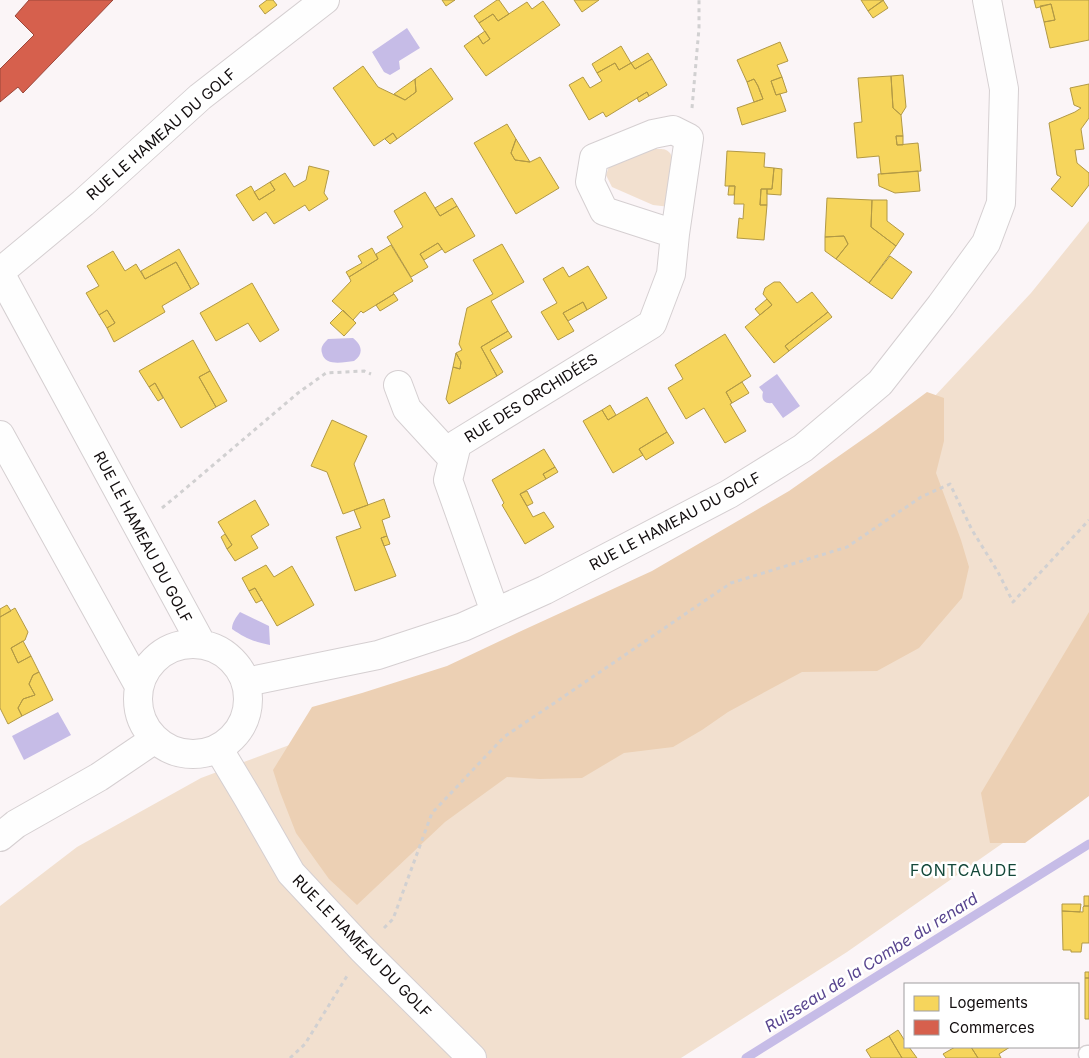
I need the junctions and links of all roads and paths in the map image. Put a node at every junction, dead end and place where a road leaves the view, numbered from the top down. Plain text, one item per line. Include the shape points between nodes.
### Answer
1 (325, 0) edge
2 (699, 0) edge
3 (987, 0) edge
4 (689, 138) junction
5 (675, 234) junction
6 (0, 272) edge
7 (398, 385) joint
8 (0, 435) edge
9 (453, 459) junction
10 (1089, 520) edge
11 (137, 526) junction
12 (496, 612) junction
13 (201, 643) junction
14 (246, 682) junction
15 (139, 686) junction
16 (155, 739) junction
17 (218, 748) junction
18 (0, 837) edge
19 (362, 949) junction
20 (290, 1058) edge
21 (472, 1058) edge

1 - 6 street, RUE LE HAMEAU DU GOLF via 200,97 83,203
2 - 4 path
3 - 12 street, RUE LE HAMEAU DU GOLF via 1004,89 1001,202 986,243 880,383 803,448 730,494
4 - 5 street, RUE DES ORCHIDÉES
4 - 5 street via 673,130 653,134 594,158 590,182 604,212
5 - 9 street, RUE DES ORCHIDÉES via 671,274 652,324 457,444
6 - 11 street, RUE LE HAMEAU DU GOLF
7 - 9 street via 407,409
7 - 11 path via 364,371 326,373
8 - 15 street
9 - 12 street, RUE DES ORCHIDÉES via 448,480
10 - 19 path via 1013,602 950,484 921,497 847,547 731,583 504,737 432,813 393,918
11 - 13 street, RUE LE HAMEAU DU GOLF
12 - 14 street, RUE LE HAMEAU DU GOLF via 463,627 378,655
13 - 14 street via 229,656
13 - 15 street via 173,646 151,662
14 - 17 street via 248,708 238,731
15 - 16 street via 140,715
16 - 17 street via 174,751 197,754
16 - 18 street via 100,778 16,824
17 - 19 street, RUE LE HAMEAU DU GOLF via 291,874
19 - 20 path via 305,1044
19 - 21 street, RUE LE HAMEAU DU GOLF

